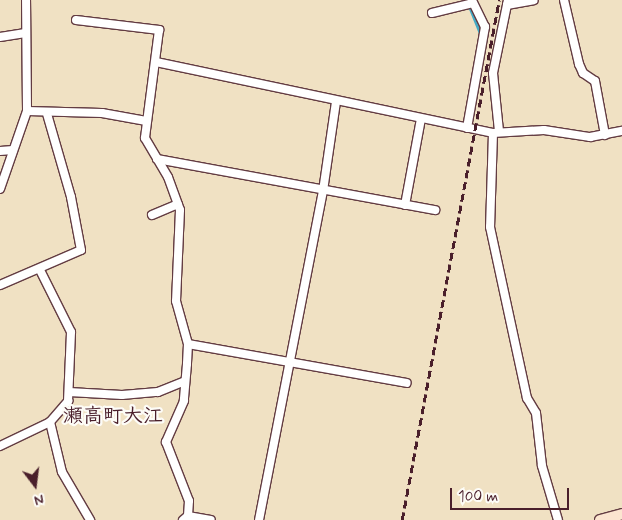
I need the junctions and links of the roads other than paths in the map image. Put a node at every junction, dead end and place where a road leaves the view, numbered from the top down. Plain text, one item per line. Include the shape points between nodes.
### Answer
1 (26, 0) edge
2 (534, 0) edge
3 (564, 0) edge
4 (472, 2) edge
5 (507, 2) edge
6 (432, 13) dead end
7 (76, 20) dead end
8 (24, 32) junction
9 (0, 37) edge
10 (156, 62) junction
11 (336, 102) junction
12 (27, 111) junction
13 (47, 114) junction
14 (421, 118) junction
15 (146, 121) junction
16 (467, 128) junction
17 (622, 131) edge
18 (496, 132) junction
19 (605, 135) junction
20 (13, 150) junction
21 (0, 152) edge
22 (158, 159) junction
23 (0, 189) edge
24 (323, 191) junction
25 (178, 204) junction
26 (405, 205) junction
27 (435, 210) dead end
28 (152, 215) dead end
29 (40, 270) junction
30 (0, 285) edge
31 (188, 344) junction
32 (290, 363) junction
33 (185, 381) junction
34 (407, 383) dead end
35 (69, 392) junction
36 (50, 422) junction
37 (0, 446) edge
38 (622, 514) edge
39 (186, 518) edge
40 (90, 520) edge
41 (211, 520) edge
42 (259, 520) edge
43 (558, 520) edge
44 (600, 520) edge

1 - 8 street
2 - 5 street
3 - 19 street via 579,64 583,73 595,81
4 - 6 street
4 - 16 street via 485,27
5 - 18 street via 493,73
7 - 10 street via 159,30
8 - 9 street
8 - 12 street
10 - 11 street
10 - 15 street
11 - 14 street
11 - 24 street
12 - 13 street
12 - 20 street
13 - 15 street via 102,113
13 - 29 street via 71,197 81,250 54,260
14 - 16 street
14 - 26 street
15 - 22 street via 145,138
16 - 18 street
17 - 19 street
18 - 19 street via 544,130 584,136
18 - 43 street via 490,226 527,398 536,413 542,466
20 - 21 street
20 - 23 street
22 - 24 street
22 - 25 street
24 - 26 street
24 - 32 street
25 - 28 street
25 - 31 street via 182,224 176,301
26 - 27 street
29 - 30 street
29 - 35 street via 71,332
31 - 32 street
31 - 33 street
32 - 34 street
32 - 42 street
33 - 35 street via 158,392 122,395
33 - 39 street via 184,401 166,442 189,501
35 - 36 street via 68,401
36 - 37 street
36 - 40 street via 62,472
38 - 44 street
39 - 41 street

